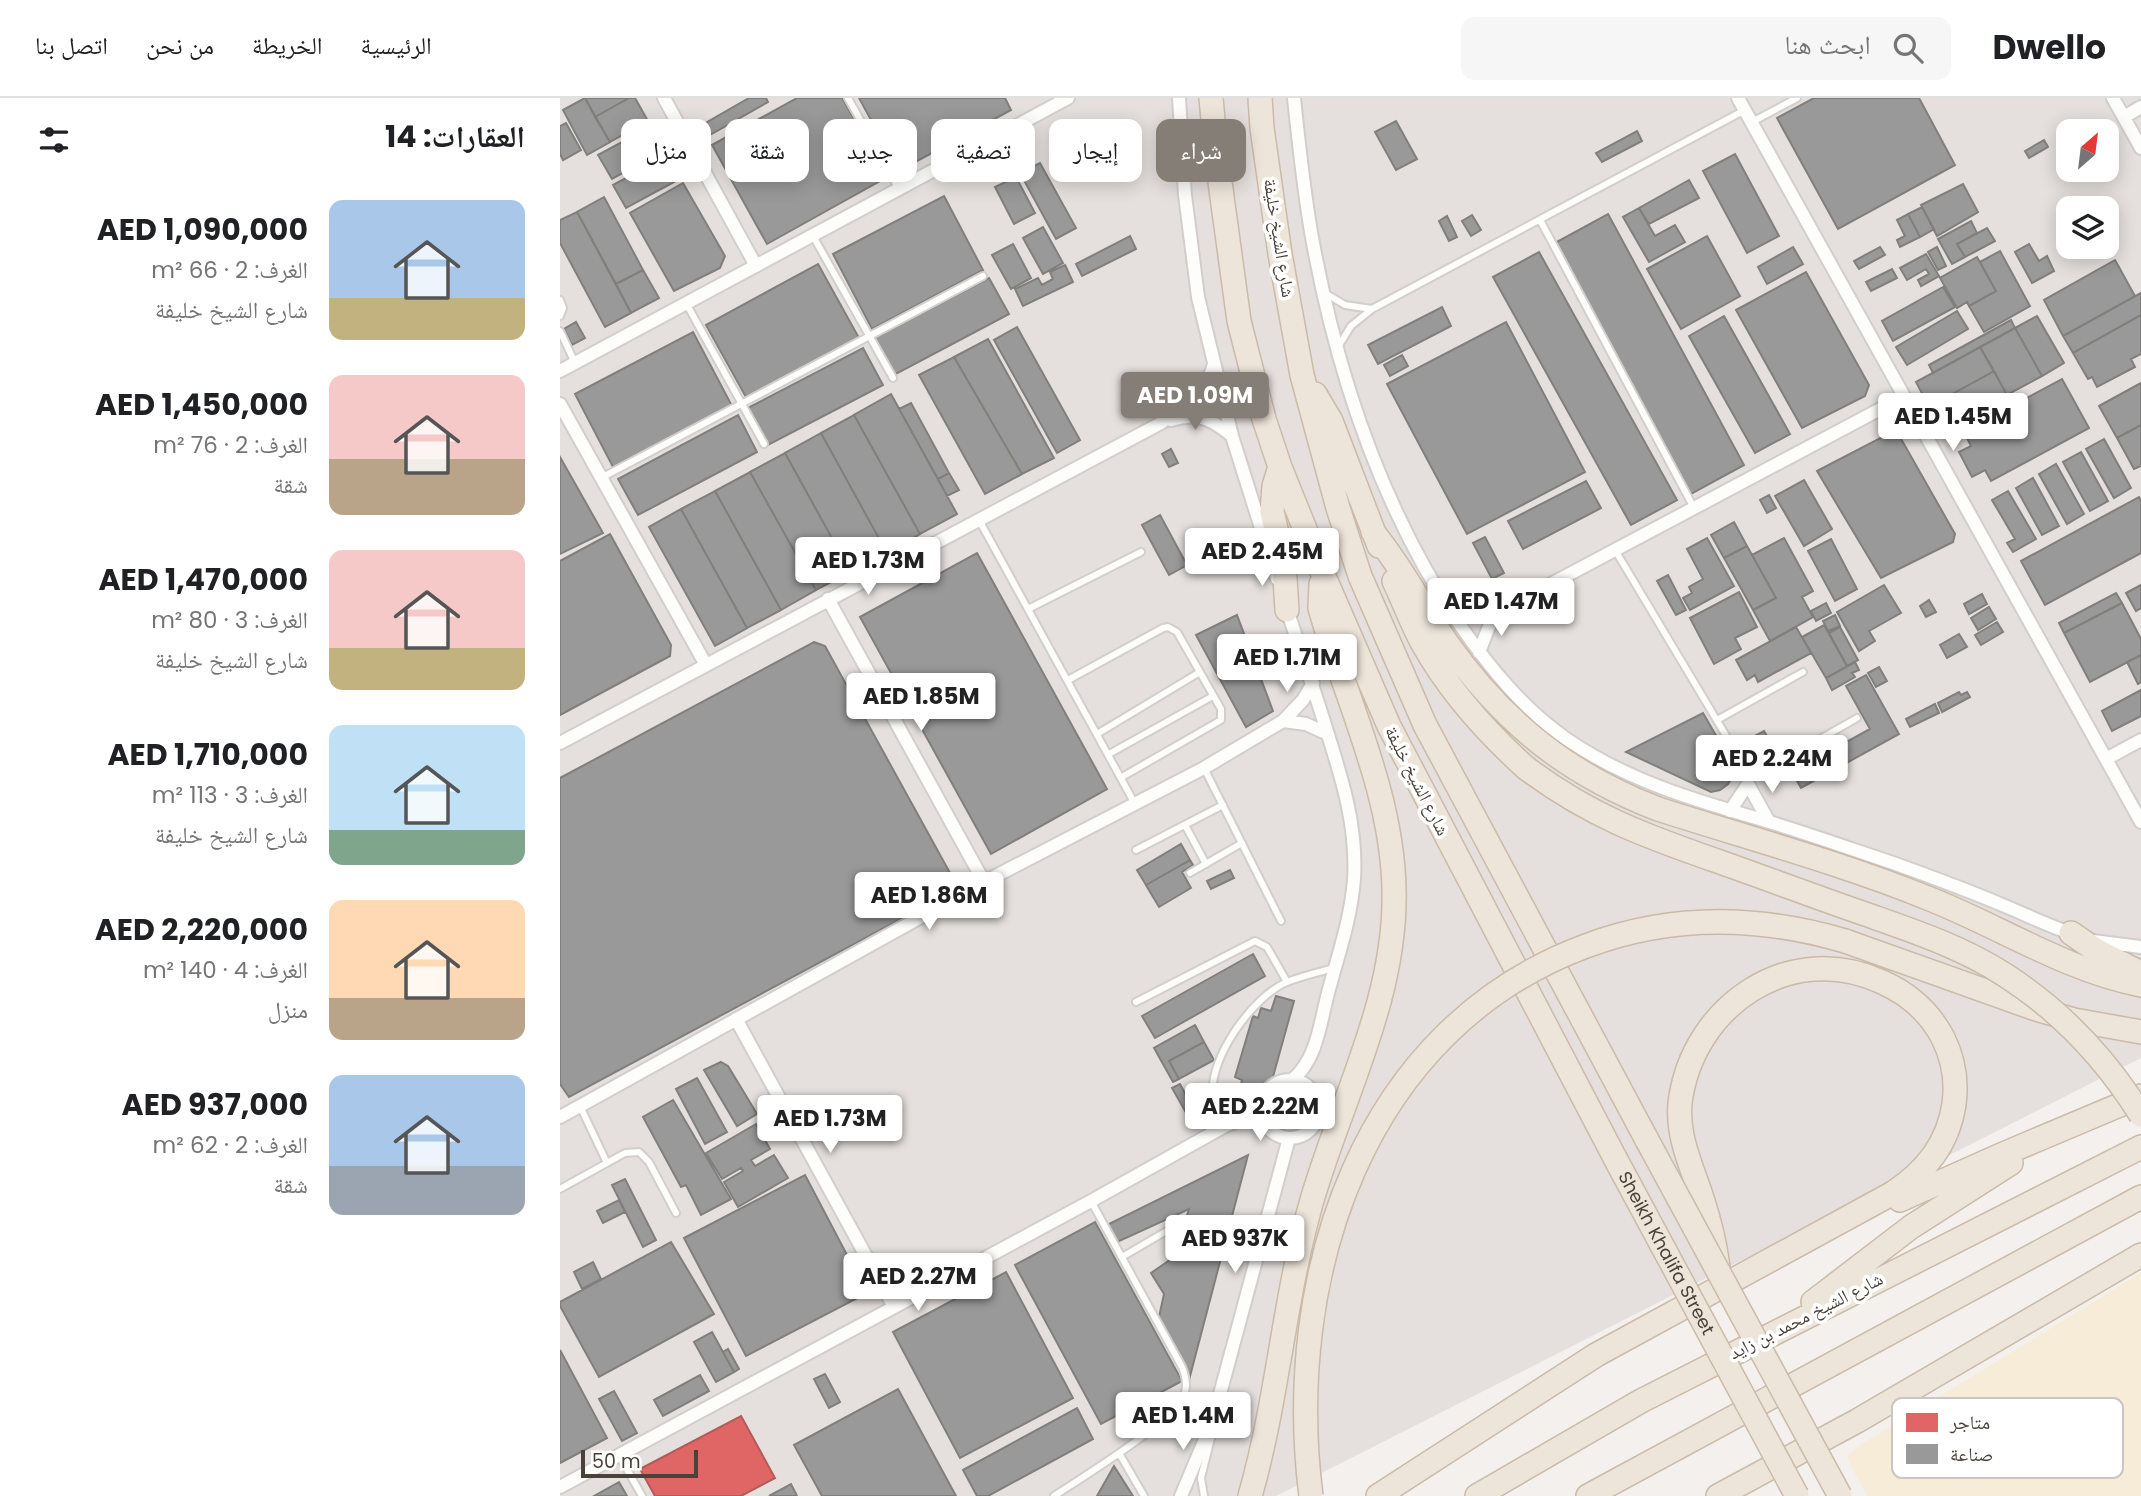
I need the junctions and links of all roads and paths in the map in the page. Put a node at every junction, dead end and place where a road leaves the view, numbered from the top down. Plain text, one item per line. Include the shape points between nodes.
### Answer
1 (664, 98) edge
2 (848, 98) edge
3 (1068, 98) edge
4 (1180, 98) edge
5 (1210, 98) edge
6 (1260, 98) edge
7 (1294, 98) edge
8 (1797, 98) edge
9 (2113, 98) edge
10 (1742, 104) edge
11 (2141, 107) edge
12 (2124, 117) junction
13 (1752, 122) junction
14 (2141, 148) edge
15 (899, 189) junction
16 (1539, 220) junction
17 (813, 236) junction
18 (756, 266) junction
19 (983, 276) dead end
20 (1322, 291) junction
21 (560, 300) edge
22 (687, 303) junction
23 (1372, 309) junction
24 (560, 316) edge
25 (560, 331) edge
26 (869, 337) junction
27 (1337, 350) junction
28 (575, 363) junction
29 (1214, 364) junction
30 (560, 371) edge
31 (1302, 375) junction
32 (892, 378) dead end
33 (1903, 397) junction
34 (560, 404) edge
35 (741, 404) junction
36 (1161, 423) junction
37 (1231, 436) junction
38 (764, 444) dead end
39 (1280, 467) junction
40 (601, 478) junction
41 (1695, 508) junction
42 (979, 520) junction
43 (1373, 532) junction
44 (1615, 550) junction
45 (1141, 552) dead end
46 (1323, 574) junction
47 (828, 599) junction
48 (1028, 608) junction
49 (1287, 610) junction
50 (1451, 611) junction
51 (1500, 611) junction
52 (1479, 652) junction
53 (706, 665) junction
54 (1200, 672) junction
55 (1803, 672) dead end
56 (1068, 680) junction
57 (1313, 683) junction
58 (1213, 696) junction
59 (1857, 718) dead end
60 (1717, 720) junction
61 (1283, 721) junction
62 (1097, 734) junction
63 (1328, 734) junction
64 (2141, 740) edge
65 (560, 743) edge
66 (1109, 754) junction
67 (2106, 759) junction
68 (1204, 768) junction
69 (1122, 778) junction
70 (1747, 781) junction
71 (1135, 804) junction
72 (1223, 805) junction
73 (1730, 811) junction
74 (1769, 822) junction
75 (2141, 822) edge
76 (1185, 825) junction
77 (1242, 843) junction
78 (1136, 850) dead end
79 (1206, 864) junction
80 (1190, 873) dead end
81 (984, 882) junction
82 (1281, 921) dead end
83 (2071, 933) junction
84 (2141, 947) edge
85 (1334, 968) junction
86 (2141, 973) edge
87 (1287, 982) junction
88 (2141, 985) edge
89 (1136, 1002) dead end
90 (736, 1019) junction
91 (2141, 1032) edge
92 (1292, 1080) junction
93 (2141, 1096) edge
94 (580, 1106) junction
95 (1261, 1111) junction
96 (2141, 1115) edge
97 (560, 1117) edge
98 (2087, 1119) junction
99 (1225, 1126) junction
100 (1289, 1138) junction
101 (1647, 1140) joint
102 (2141, 1147) edge
103 (1615, 1158) joint
104 (607, 1163) junction
105 (560, 1189) edge
106 (2141, 1198) edge
107 (1091, 1201) junction
108 (676, 1213) dead end
109 (1175, 1226) dead end
110 (1786, 1252) junction
111 (2141, 1255) edge
112 (1122, 1257) junction
113 (1719, 1274) junction
114 (894, 1307) junction
115 (1778, 1330) junction
116 (1896, 1398) edge
117 (1892, 1401) edge
118 (1213, 1420) junction
119 (1119, 1453) junction
120 (620, 1455) junction
121 (560, 1487) edge
122 (1794, 1493) edge
123 (642, 1496) edge
124 (1054, 1496) edge
125 (1144, 1496) edge
126 (1181, 1496) edge
127 (1204, 1496) edge
128 (1250, 1496) edge
129 (1311, 1496) edge
130 (1378, 1496) edge
131 (1477, 1496) edge
132 (1588, 1496) edge
133 (1718, 1496) edge
134 (1840, 1496) edge

1 - 18 street
2 - 15 lane
3 - 15 street
4 - 29 street via 1185,195 1198,297
5 - 39 highway, شارع الشيخ خليفة via 1239,321
6 - 31 highway, شارع الشيخ خليفة via 1278,242
7 - 20 street via 1304,192
8 - 13 lane
9 - 12 street
10 - 13 street
10 - 16 lane
11 - 12 street
12 - 14 street
13 - 33 street
15 - 17 street
16 - 23 lane
16 - 41 lane
17 - 18 street
17 - 26 lane
18 - 22 street
19 - 26 lane
20 - 23 lane via 1345,305
20 - 27 street
21 - 24 lane
22 - 28 street
22 - 35 lane
23 - 27 lane via 1351,326
25 - 28 lane
26 - 32 lane
26 - 35 lane
27 - 50 street via 1389,499
28 - 30 street
29 - 36 street via 1198,397
29 - 37 street
31 - 43 highway via 1331,421
31 - 101 highway, شارع الشيخ خليفة via 1350,549 1402,676
33 - 41 street
33 - 67 street
34 - 40 street
35 - 38 lane
35 - 40 lane
36 - 37 street via 1199,416
36 - 42 street
37 - 49 street
39 - 46 highway, شارع الشيخ خليفة
39 - 49 highway via 1272,512 1284,564
40 - 53 street
41 - 44 street
42 - 47 street
42 - 48 lane
43 - 88 highway via 1479,684 1524,732 1581,773 1658,809 1915,893 2079,968
43 - 96 highway, bridge via 1422,642 1443,677 1477,720 1525,768 1614,823 1929,937 1980,961 2028,991 2071,1027 2109,1068
44 - 51 street
44 - 60 lane
45 - 48 lane
46 - 103 highway, شارع الشيخ خليفة via 1389,726
46 - 128 highway via 1321,608 1381,792 1391,843 1393,933 1372,1025 1312,1199
47 - 53 street
47 - 81 street
48 - 56 lane
49 - 57 street
50 - 51 street
50 - 52 street
51 - 52 street
52 - 73 street via 1544,722 1590,755 1643,781
53 - 65 street
54 - 56 lane via 1177,632 1168,627
54 - 58 lane
54 - 62 lane
55 - 60 lane
56 - 62 lane
57 - 61 street
57 - 63 street
58 - 66 lane
58 - 69 lane via 1222,713 1218,722
59 - 70 lane
60 - 70 lane
61 - 63 street via 1306,724
61 - 68 street
62 - 66 lane
63 - 85 street via 1344,786 1354,848 1350,909
64 - 67 street
66 - 69 lane
67 - 75 street
68 - 71 street
68 - 72 lane
69 - 71 lane
70 - 73 street
70 - 74 street
71 - 81 street
72 - 76 lane
72 - 77 lane
73 - 74 street
74 - 83 street via 1936,879
76 - 78 lane
76 - 79 lane
77 - 79 lane
77 - 82 lane
79 - 80 lane
81 - 90 street
83 - 84 street via 2103,943
83 - 86 highway
85 - 87 lane
85 - 92 street via 1311,1056
87 - 89 lane via 1267,947 1255,941
87 - 99 lane via 1256,1005 1223,1054 1213,1097
90 - 94 street
90 - 114 street
91 - 129 highway, bridge via 2036,1009 1845,941 1785,926 1722,921 1660,926 1590,944 1542,965 1489,997 1441,1038 1384,1111 1355,1168 1329,1239 1307,1357 1304,1422
92 - 95 street via 1269,1088
92 - 100 street via 1310,1087 1320,1111 1312,1129
93 - 98 highway
94 - 97 street
94 - 104 lane
95 - 99 street
95 - 100 street via 1270,1130
98 - 110 highway
98 - 115 highway via 1911,1227
99 - 107 street
100 - 118 street
101 - 113 highway, Sheikh Khalifa Street, bridge
102 - 115 highway, شارع الشيخ محمد بن زايد
103 - 122 highway, Sheikh Khalifa Street, bridge
104 - 105 lane
104 - 108 lane via 632,1151 645,1156
106 - 132 highway
107 - 112 lane
107 - 114 street
109 - 112 lane
110 - 113 highway, bridge via 1913,1180 1943,1141 1951,1118 1954,1070 1936,1025 1897,988 1870,976 1812,969 1756,986 1732,1003 1695,1049 1680,1106 1681,1135 1709,1220
110 - 130 highway via 1596,1355
111 - 116 highway
112 - 119 lane via 1182,1367 1186,1387 1179,1406
113 - 134 highway, Sheikh Khalifa Street, bridge
114 - 120 street
115 - 131 highway, شارع الشيخ محمد بن زايد via 1641,1401
117 - 133 highway
118 - 126 street
118 - 127 lane via 1213,1439 1201,1478
119 - 124 lane
119 - 125 lane
120 - 121 street
120 - 123 lane

